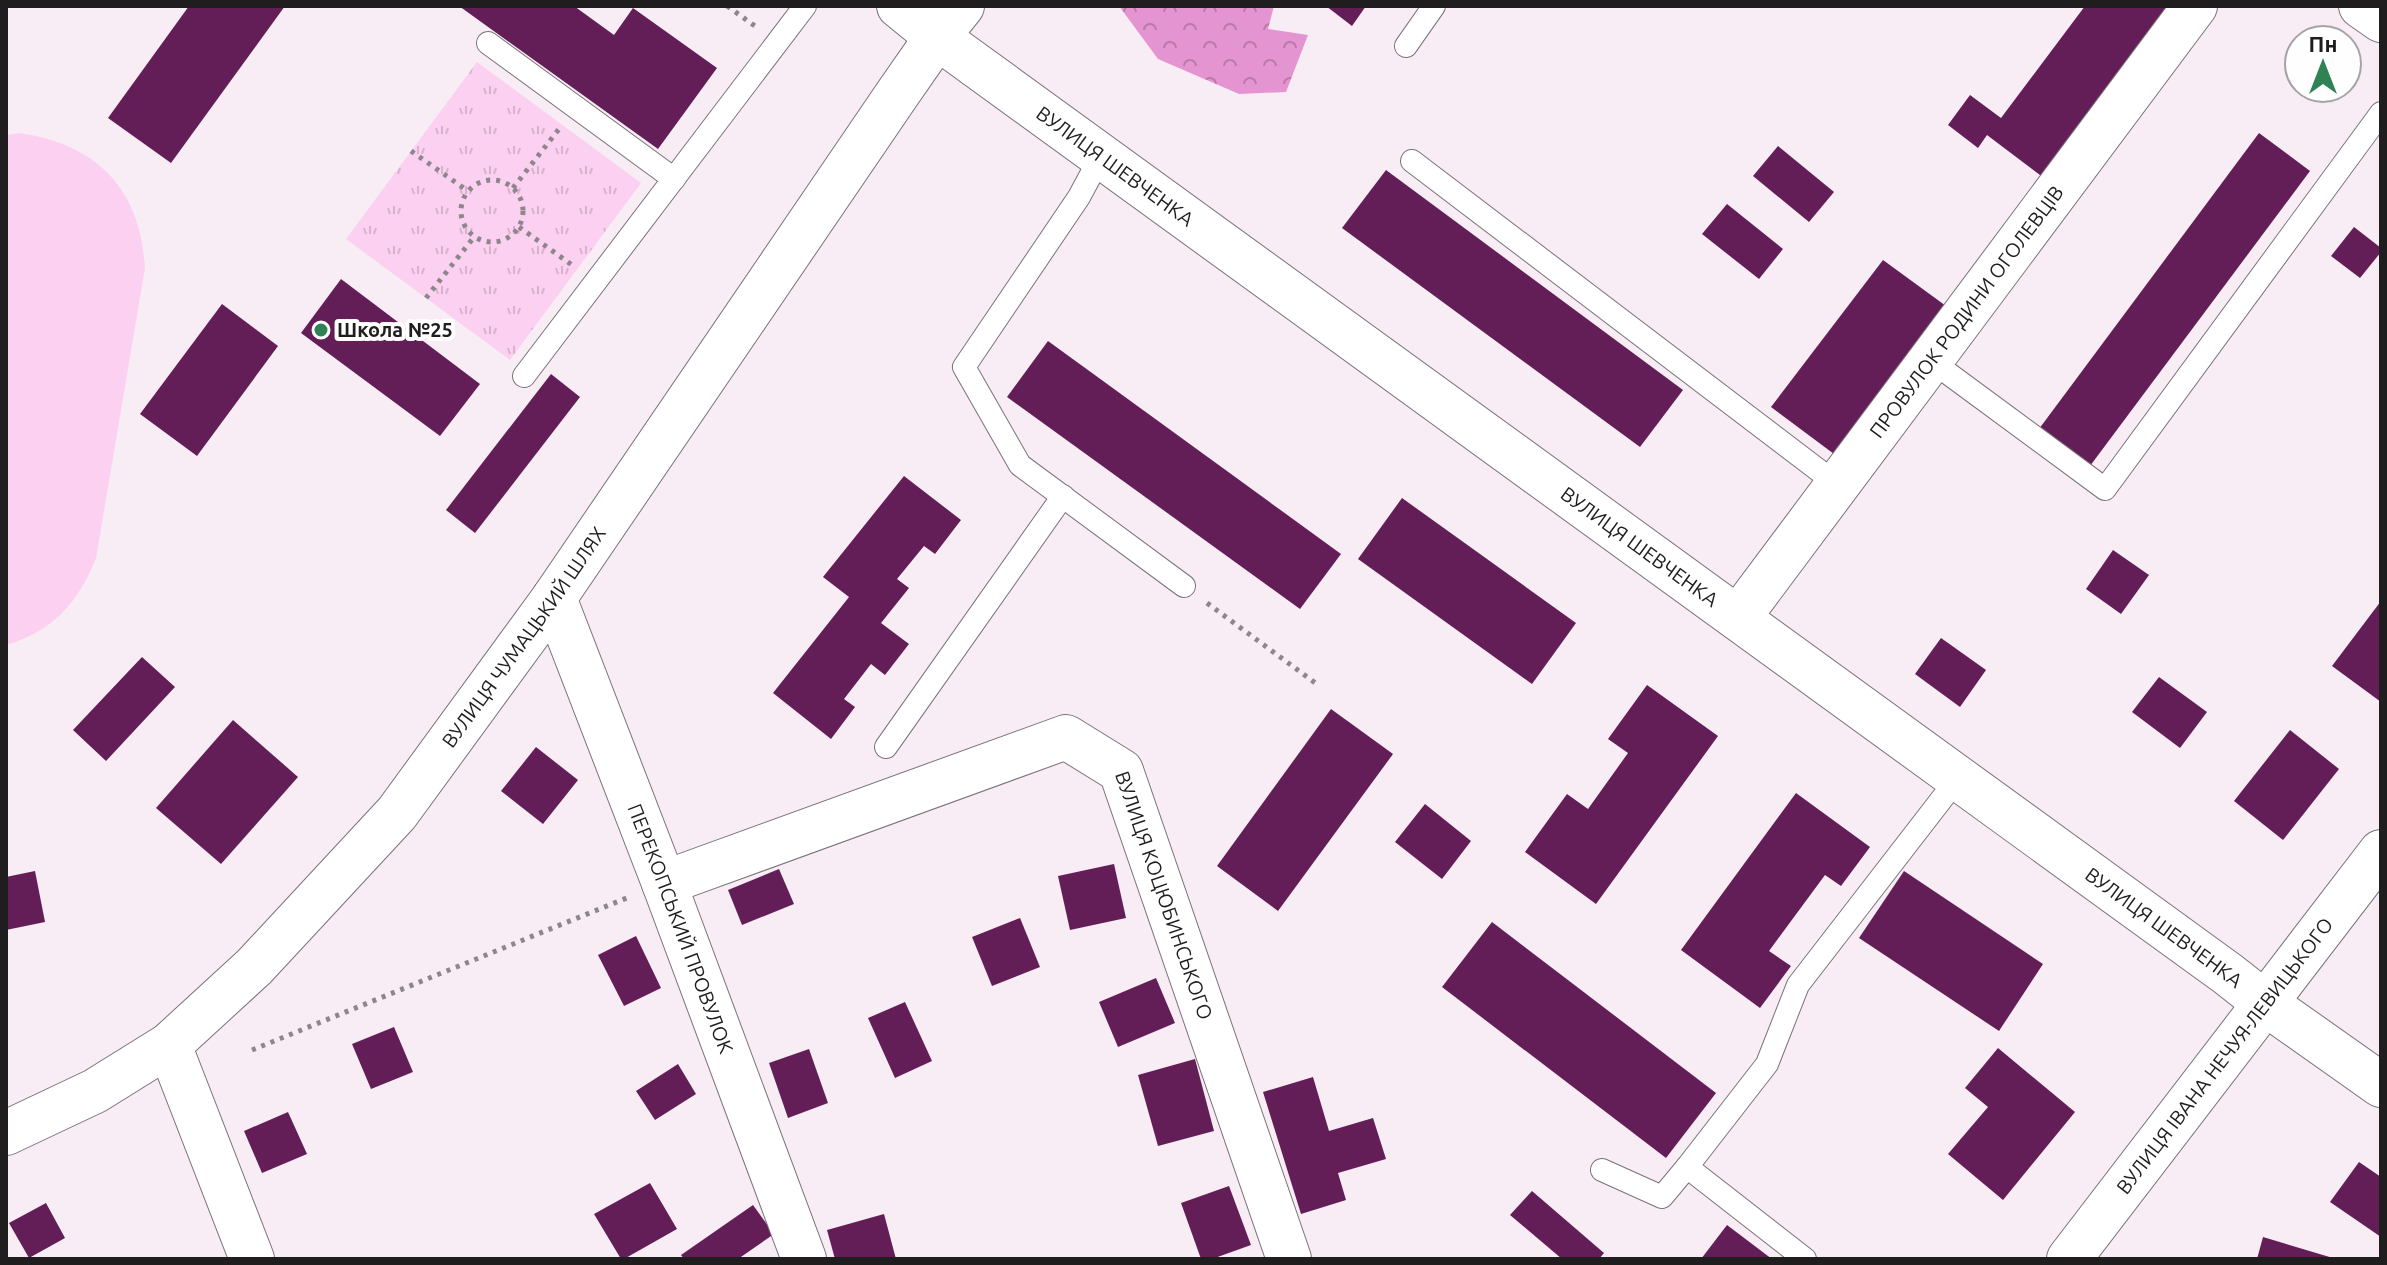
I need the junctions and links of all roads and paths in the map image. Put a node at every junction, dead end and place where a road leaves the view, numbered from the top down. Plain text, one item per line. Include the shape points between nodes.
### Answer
1 (805, 6) edge
2 (899, 6) edge
3 (1434, 6) edge
4 (2195, 6) edge
5 (2361, 6) edge
6 (2381, 20) edge
7 (950, 21) edge
8 (488, 43) dead end
9 (1406, 46) dead end
10 (576, 108) junction
11 (2381, 113) edge
12 (411, 151) dead end
13 (1101, 156) junction
14 (1412, 161) dead end
15 (674, 179) junction
16 (513, 188) junction
17 (468, 191) junction
18 (519, 227) junction
19 (474, 237) junction
20 (596, 281) junction
21 (426, 298) dead end
22 (1930, 360) junction
23 (524, 376) dead end
24 (1838, 485) junction
25 (1063, 496) junction
26 (1184, 586) joint
27 (554, 598) junction
28 (1738, 618) junction
29 (1318, 685) dead end
30 (886, 747) dead end
31 (1958, 778) junction
32 (2381, 852) edge
33 (664, 883) junction
34 (2265, 1003) junction
35 (169, 1045) junction
36 (252, 1050) dead end
37 (2381, 1085) edge
38 (6, 1133) edge
39 (1687, 1167) junction
40 (1602, 1170) dead end
41 (252, 1259) edge
42 (804, 1259) edge
43 (1289, 1259) edge
44 (1805, 1259) edge
45 (2069, 1259) edge

1 - 15 lane
2 - 7 street, ВУЛИЦЯ ШЕВЧЕНКА
3 - 9 lane
4 - 22 street, ПРОВУЛОК РОДИНИ ОГОЛЕВЦІВ
5 - 6 street
7 - 13 street, ВУЛИЦЯ ШЕВЧЕНКА
7 - 27 street, ВУЛИЦЯ ЧУМАЦЬКИЙ ШЛЯХ
8 - 10 lane
10 - 15 lane
10 - 16 path
11 - 22 lane via 2105,489
12 - 17 path
13 - 25 lane via 964,367 1020,465
13 - 28 street, ВУЛИЦЯ ШЕВЧЕНКА
14 - 24 lane
15 - 20 lane
16 - 17 path via 496,180
16 - 18 path via 523,207
17 - 19 path via 462,221
18 - 19 path via 494,243
18 - 20 path
19 - 21 path
20 - 23 lane
22 - 24 street, ПРОВУЛОК РОДИНИ ОГОЛЕВЦІВ
24 - 28 street, ПРОВУЛОК РОДИНИ ОГОЛЕВЦІВ
25 - 26 lane
25 - 30 lane
26 - 29 path
27 - 33 street, ПЕРЕКОПСЬКИЙ ПРОВУЛОК
27 - 35 street, ВУЛИЦЯ ЧУМАЦЬКИЙ ШЛЯХ via 397,813 254,967
28 - 31 street, ВУЛИЦЯ ШЕВЧЕНКА
31 - 34 street, ВУЛИЦЯ ШЕВЧЕНКА
31 - 39 lane via 1798,985 1767,1064
32 - 34 street, ВУЛИЦЯ ІВАНА НЕЧУЯ-ЛЕВИЦЬКОГО
33 - 36 path
33 - 42 street, ПЕРЕКОПСЬКИЙ ПРОВУЛОК
33 - 43 street, ВУЛИЦЯ КОЦЮБИНСЬКОГО via 1066,737 1121,771
34 - 37 street, ВУЛИЦЯ ШЕВЧЕНКА
34 - 45 street, ВУЛИЦЯ ІВАНА НЕЧУЯ-ЛЕВИЦЬКОГО
35 - 38 street, ВУЛИЦЯ ЧУМАЦЬКИЙ ШЛЯХ via 95,1091
35 - 41 street
39 - 40 lane via 1662,1197
39 - 44 lane

